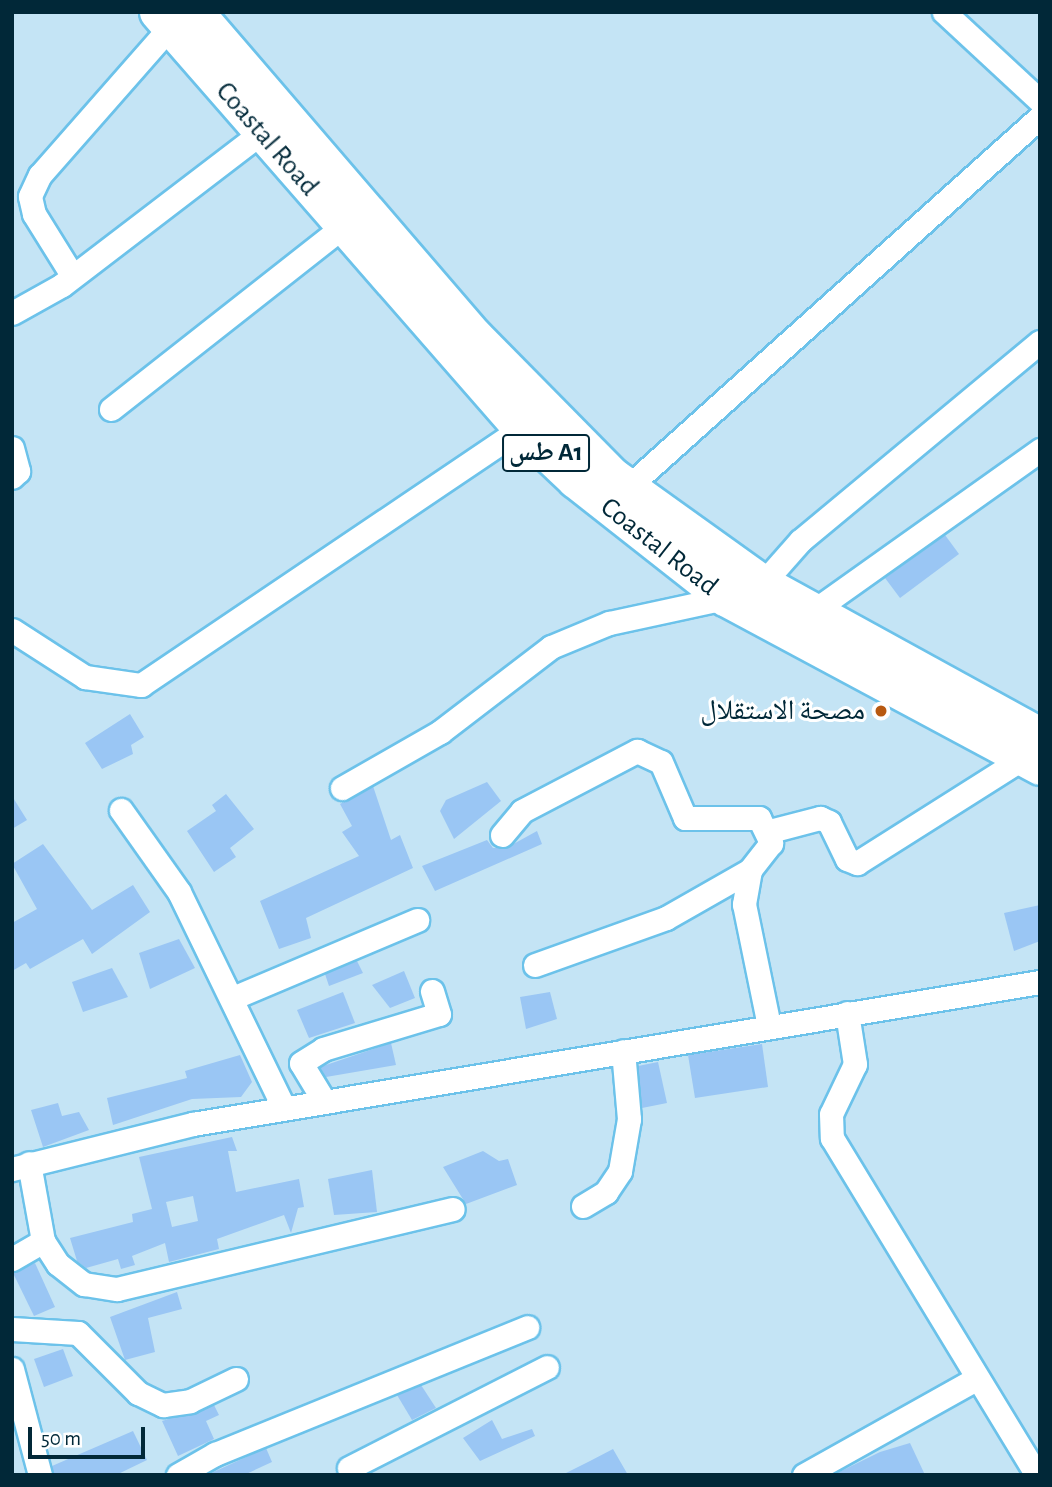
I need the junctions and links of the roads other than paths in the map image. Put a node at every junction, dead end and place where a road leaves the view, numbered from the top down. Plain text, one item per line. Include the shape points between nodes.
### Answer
1 (944, 12) edge
2 (174, 17) edge
3 (1040, 101) edge
4 (1040, 117) edge
5 (261, 133) junction
6 (342, 227) junction
7 (72, 275) junction
8 (12, 313) edge
9 (1040, 342) edge
10 (111, 409) dead end
11 (521, 429) junction
12 (12, 448) edge
13 (1040, 450) edge
14 (12, 477) edge
15 (628, 487) junction
16 (763, 583) junction
17 (725, 598) junction
18 (811, 612) junction
19 (12, 630) edge
20 (1035, 744) edge
21 (342, 788) dead end
22 (121, 810) dead end
23 (770, 831) junction
24 (502, 835) dead end
25 (750, 870) junction
26 (417, 920) dead end
27 (535, 965) dead end
28 (1040, 982) edge
29 (432, 991) dead end
30 (235, 997) junction
31 (847, 1013) junction
32 (769, 1026) junction
33 (623, 1051) junction
34 (324, 1101) junction
35 (284, 1108) junction
36 (21, 1166) edge
37 (583, 1206) dead end
38 (453, 1209) dead end
39 (43, 1241) junction
40 (12, 1259) edge
41 (527, 1327) dead end
42 (12, 1329) edge
43 (547, 1367) dead end
44 (12, 1369) edge
45 (236, 1379) dead end
46 (974, 1380) junction
47 (21, 1444) edge
48 (344, 1472) edge
49 (40, 1475) edge
50 (178, 1475) edge
51 (804, 1475) edge
52 (1037, 1475) edge

1 - 3 street
2 - 5 highway, Coastal Road / طس A1
2 - 7 street via 40,176 30,196 34,214
2 - 15 highway, Coastal Road / طس A1 via 476,337
4 - 15 street
5 - 6 highway, Coastal Road / طس A1
5 - 7 street
6 - 10 street
6 - 11 highway, Coastal Road / طس A1
7 - 8 street
9 - 16 street via 883,479 800,541
11 - 17 highway, Coastal Road / طس A1 via 647,542
11 - 19 street via 141,685 85,677
12 - 14 street via 18,471
13 - 18 street
15 - 16 highway, Coastal Road / طس A1
16 - 18 highway, Coastal Road / طس A1
17 - 20 highway, Coastal Road / طس A1
17 - 21 street via 608,623 551,647 440,732
18 - 20 highway, Coastal Road / طس A1
20 - 23 street via 857,863 847,859 829,822 820,818
22 - 30 street via 179,892
23 - 24 street via 749,815 696,822 685,818 661,762 637,751 522,811
23 - 25 street via 771,843
25 - 27 street via 666,918
25 - 32 street via 744,904
26 - 30 street
28 - 31 street
29 - 34 street via 439,1014 323,1049 301,1063
30 - 35 street
31 - 32 street
31 - 46 street via 855,1063 831,1114 832,1138
32 - 33 street
33 - 34 street
33 - 37 street via 629,1119 620,1171 606,1192
34 - 35 street
35 - 36 street
36 - 39 street
38 - 39 street via 117,1289 83,1284 58,1264
39 - 40 street
41 - 50 street
42 - 45 street via 78,1334 138,1393 163,1405 190,1401
43 - 48 street
44 - 47 street
46 - 51 street
46 - 52 street
47 - 49 street

